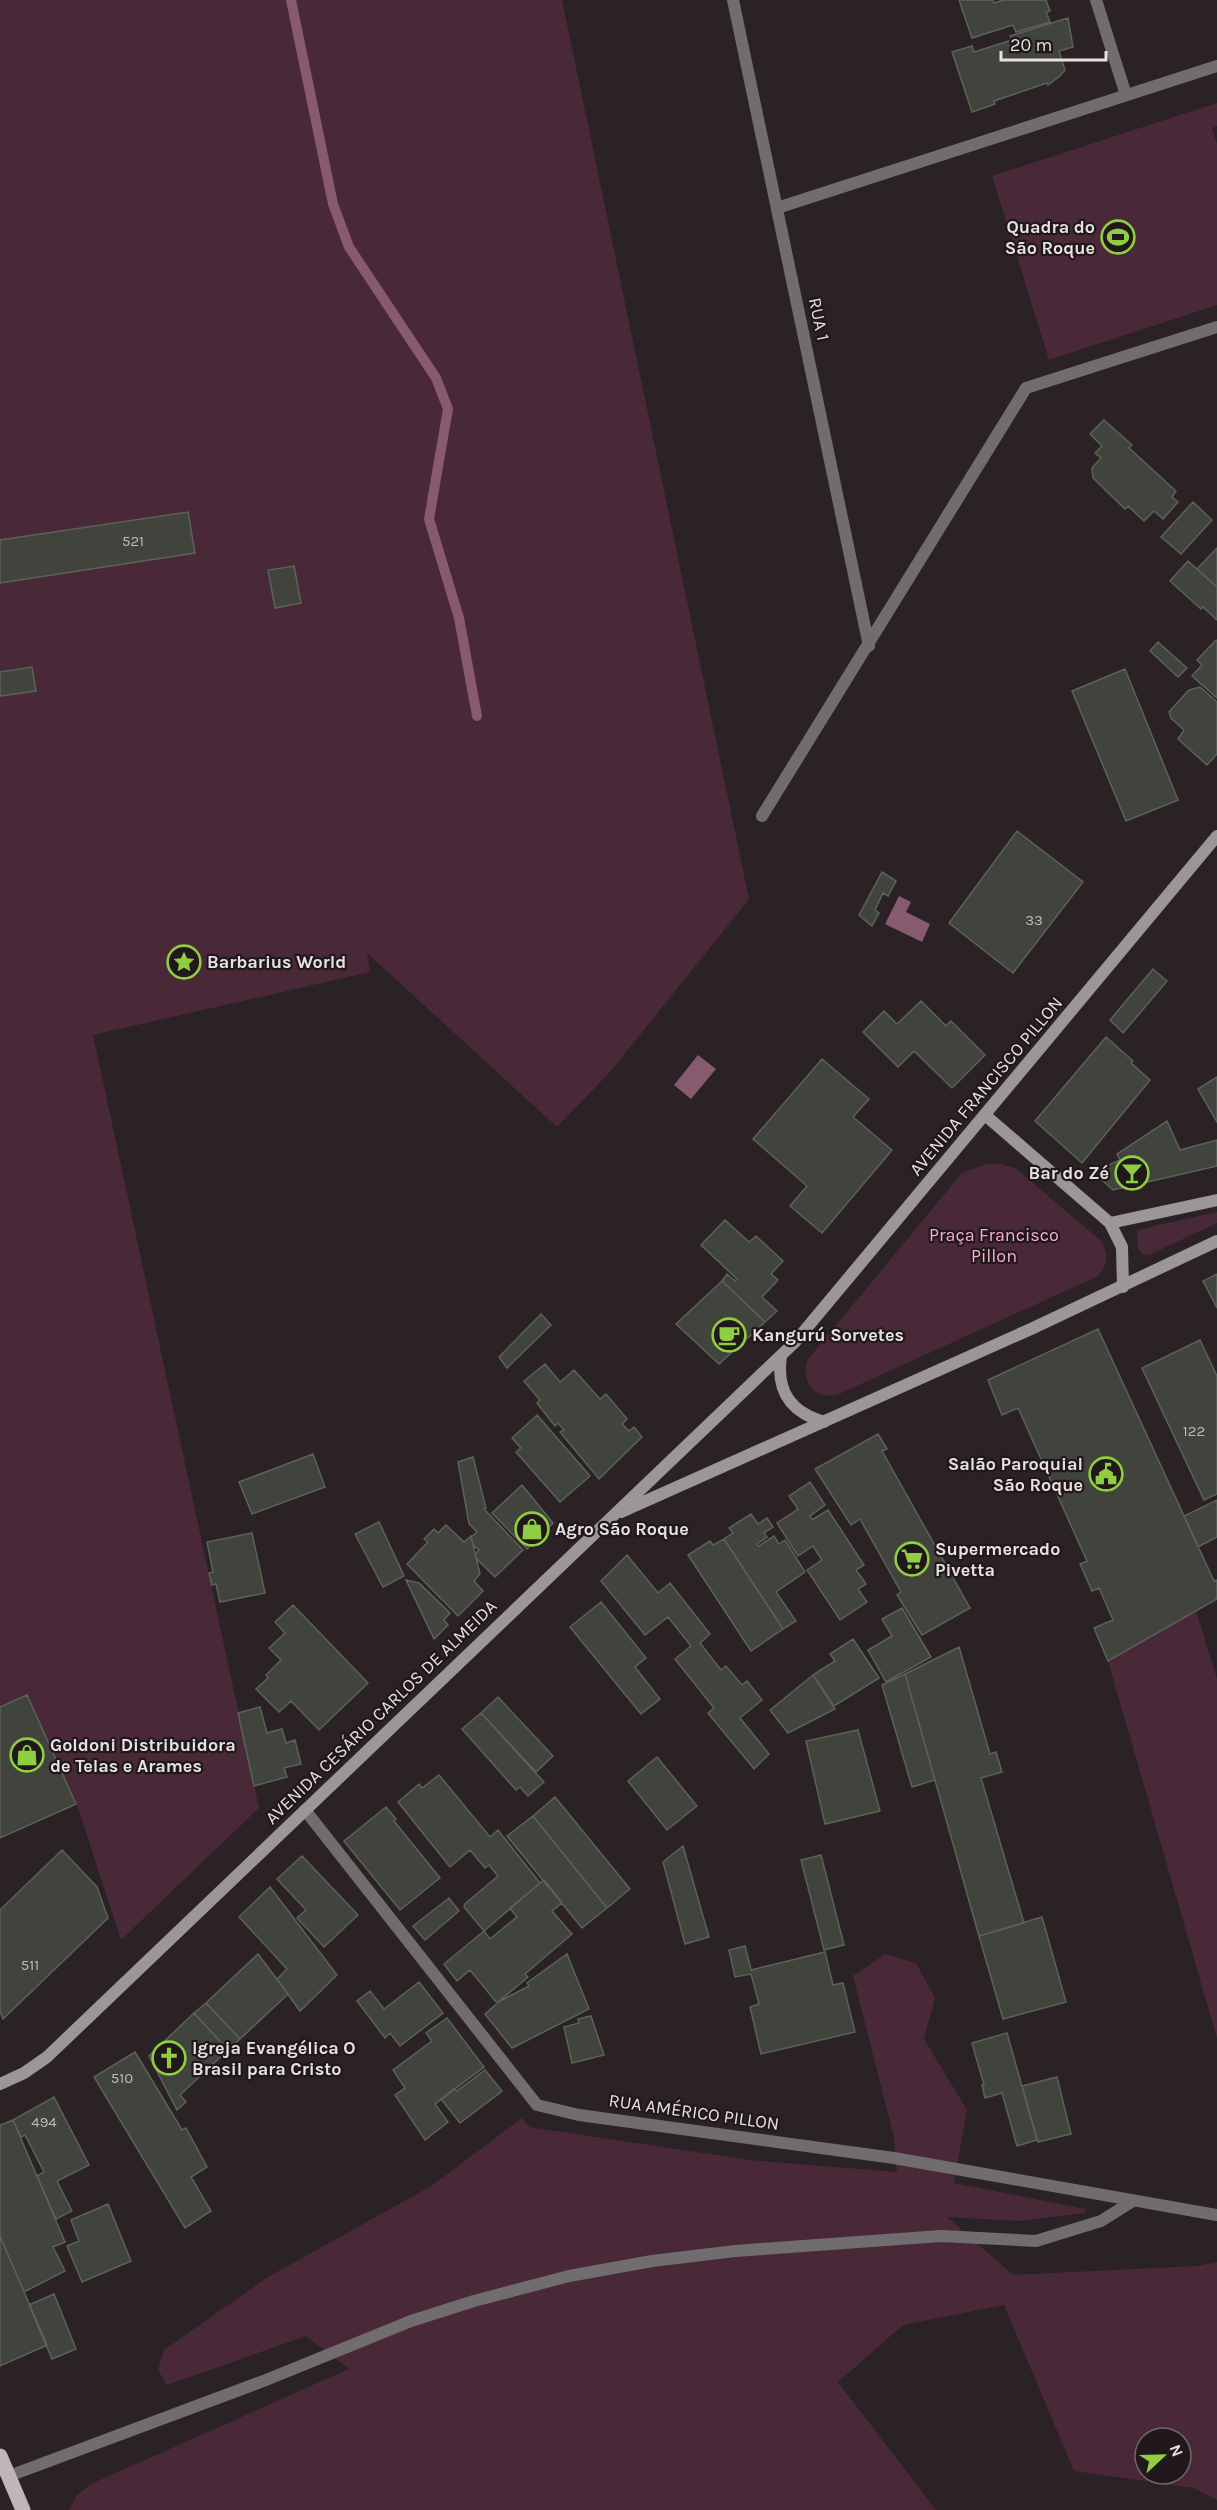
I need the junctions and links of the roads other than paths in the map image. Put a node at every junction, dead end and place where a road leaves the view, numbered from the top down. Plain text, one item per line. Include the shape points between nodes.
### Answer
1 (733, 0) edge
2 (1096, 0) edge
3 (1217, 66) edge
4 (1126, 95) junction
5 (777, 208) junction
6 (1217, 327) edge
7 (869, 646) junction
8 (762, 816) dead end
9 (1217, 836) edge
10 (985, 1115) junction
11 (1217, 1200) edge
12 (1110, 1223) junction
13 (1217, 1241) edge
14 (1123, 1287) junction
15 (781, 1356) junction
16 (824, 1422) junction
17 (611, 1516) junction
18 (304, 1810) junction
19 (0, 2084) edge
20 (1133, 2201) junction
21 (1217, 2215) edge
22 (0, 2456) edge
23 (9, 2476) junction
24 (23, 2510) edge

1 - 5 street, RUA 1
2 - 4 street
3 - 4 street
4 - 5 street
5 - 7 street, RUA 1
6 - 7 street via 1026,388
7 - 8 street
9 - 10 main road, AVENIDA FRANCISCO PILLON
10 - 12 main road
10 - 15 main road, AVENIDA FRANCISCO PILLON
11 - 12 main road
12 - 14 main road via 1122,1247
13 - 14 main road
14 - 16 main road
15 - 16 main road via 780,1378 787,1399 803,1414
15 - 17 main road, AVENIDA CESÁRIO CARLOS DE ALMEIDA
16 - 17 main road
17 - 18 main road, AVENIDA CESÁRIO CARLOS DE ALMEIDA
18 - 19 main road, AVENIDA CESÁRIO CARLOS DE ALMEIDA via 47,2057
18 - 20 street, RUA AMÉRICO PILLON via 537,2105 579,2115 894,2158
20 - 21 street, RUA AMÉRICO PILLON
20 - 23 street via 1101,2221 1036,2241 941,2236 735,2251 568,2276 411,2321
22 - 23 main road
23 - 24 main road

